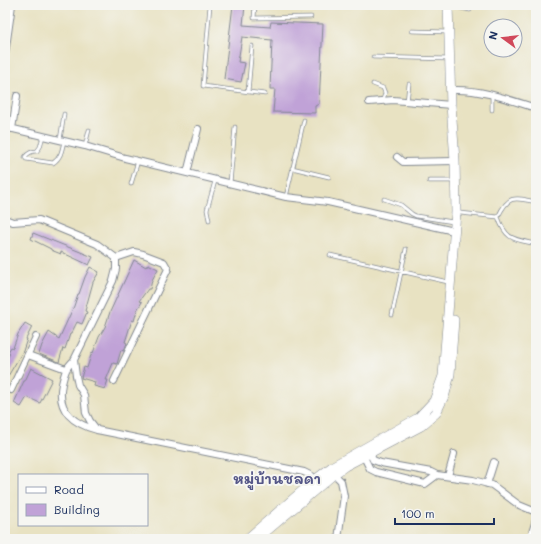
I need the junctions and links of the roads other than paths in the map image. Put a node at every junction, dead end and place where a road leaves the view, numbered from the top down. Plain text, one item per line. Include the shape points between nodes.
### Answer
1 (12, 5) edge
2 (210, 5) edge
3 (255, 5) edge
4 (451, 5) edge
5 (470, 10) dead end
6 (310, 17) dead end
7 (412, 31) dead end
8 (448, 32) junction
9 (252, 46) dead end
10 (5, 54) edge
11 (373, 57) dead end
12 (449, 59) junction
13 (372, 84) dead end
14 (409, 84) dead end
15 (456, 90) junction
16 (248, 92) junction
17 (265, 94) dead end
18 (492, 95) junction
19 (17, 96) dead end
20 (383, 100) junction
21 (369, 102) dead end
22 (407, 102) junction
23 (451, 105) junction
24 (536, 108) edge
25 (492, 110) dead end
26 (64, 114) dead end
27 (304, 120) dead end
28 (5, 127) edge
29 (235, 127) dead end
30 (12, 129) junction
31 (198, 129) dead end
32 (89, 130) dead end
33 (43, 136) junction
34 (62, 141) junction
35 (85, 146) junction
36 (397, 157) dead end
37 (138, 161) junction
38 (455, 161) junction
39 (292, 168) junction
40 (187, 173) junction
41 (329, 177) dead end
42 (215, 180) junction
43 (429, 181) dead end
44 (456, 181) junction
45 (230, 182) junction
46 (131, 184) dead end
47 (286, 197) junction
48 (384, 200) dead end
49 (536, 202) edge
50 (460, 213) junction
51 (498, 217) junction
52 (5, 219) edge
53 (209, 220) dead end
54 (455, 227) junction
55 (536, 244) edge
56 (406, 249) dead end
57 (330, 254) dead end
58 (116, 258) junction
59 (401, 272) junction
60 (450, 283) junction
61 (392, 315) dead end
62 (36, 337) dead end
63 (28, 355) junction
64 (74, 360) junction
65 (66, 369) junction
66 (114, 382) dead end
67 (11, 390) dead end
68 (97, 430) junction
69 (454, 454) dead end
70 (367, 455) junction
71 (494, 462) dead end
72 (385, 463) junction
73 (334, 474) junction
74 (382, 474) junction
75 (437, 475) junction
76 (448, 476) junction
77 (317, 483) junction
78 (487, 484) junction
79 (536, 512) edge
80 (536, 520) edge
81 (247, 539) edge
82 (257, 539) edge
83 (338, 539) edge
84 (530, 539) edge

1 - 10 street
2 - 16 lane via 203,86
3 - 6 lane via 254,18
4 - 5 lane
4 - 8 street
4 - 15 street
7 - 8 lane
8 - 12 street
9 - 16 lane
11 - 12 lane
12 - 23 street
13 - 20 lane via 383,88
14 - 22 lane
15 - 18 street via 472,90
15 - 50 street
16 - 17 lane
18 - 24 street
18 - 25 lane
19 - 30 street
20 - 21 street
20 - 22 street
22 - 23 street
23 - 38 street
26 - 34 lane
27 - 39 lane
28 - 30 street
29 - 45 lane
30 - 33 street
31 - 40 street
32 - 35 lane
33 - 34 street
33 - 34 lane via 40,147 26,155 26,159 53,163 60,156
34 - 35 street
35 - 37 street
36 - 38 street via 403,162
37 - 40 street
37 - 46 lane
38 - 44 street
39 - 41 lane
39 - 47 lane
40 - 42 street
42 - 45 street
42 - 53 lane via 207,210
43 - 44 lane
44 - 54 street
45 - 47 street
47 - 54 street via 328,202
48 - 54 lane via 401,205 416,216
49 - 51 lane via 513,198 503,206
50 - 51 lane
50 - 70 street via 450,374 445,394 436,413 421,426
51 - 55 lane via 502,229 509,236
52 - 58 street via 13,222 39,220 97,244
54 - 60 street
56 - 59 lane
57 - 59 lane
58 - 64 street via 113,281
58 - 66 street via 134,252 164,262 168,269
59 - 60 lane
59 - 61 lane
60 - 77 street via 443,376 434,401 418,418 333,466
62 - 63 street
63 - 65 street
63 - 67 street
64 - 65 street
64 - 68 street via 86,412
65 - 68 street via 60,392 66,412 76,422
68 - 77 street via 304,472 312,476
69 - 76 street
70 - 72 street via 373,460
70 - 73 street
70 - 74 street via 370,469
71 - 78 street
72 - 74 street
72 - 75 street
73 - 77 street
73 - 83 street via 341,481 344,496
74 - 75 street via 426,484
75 - 76 street
76 - 78 street
77 - 81 street
77 - 82 street
78 - 79 street via 519,505
80 - 84 street

